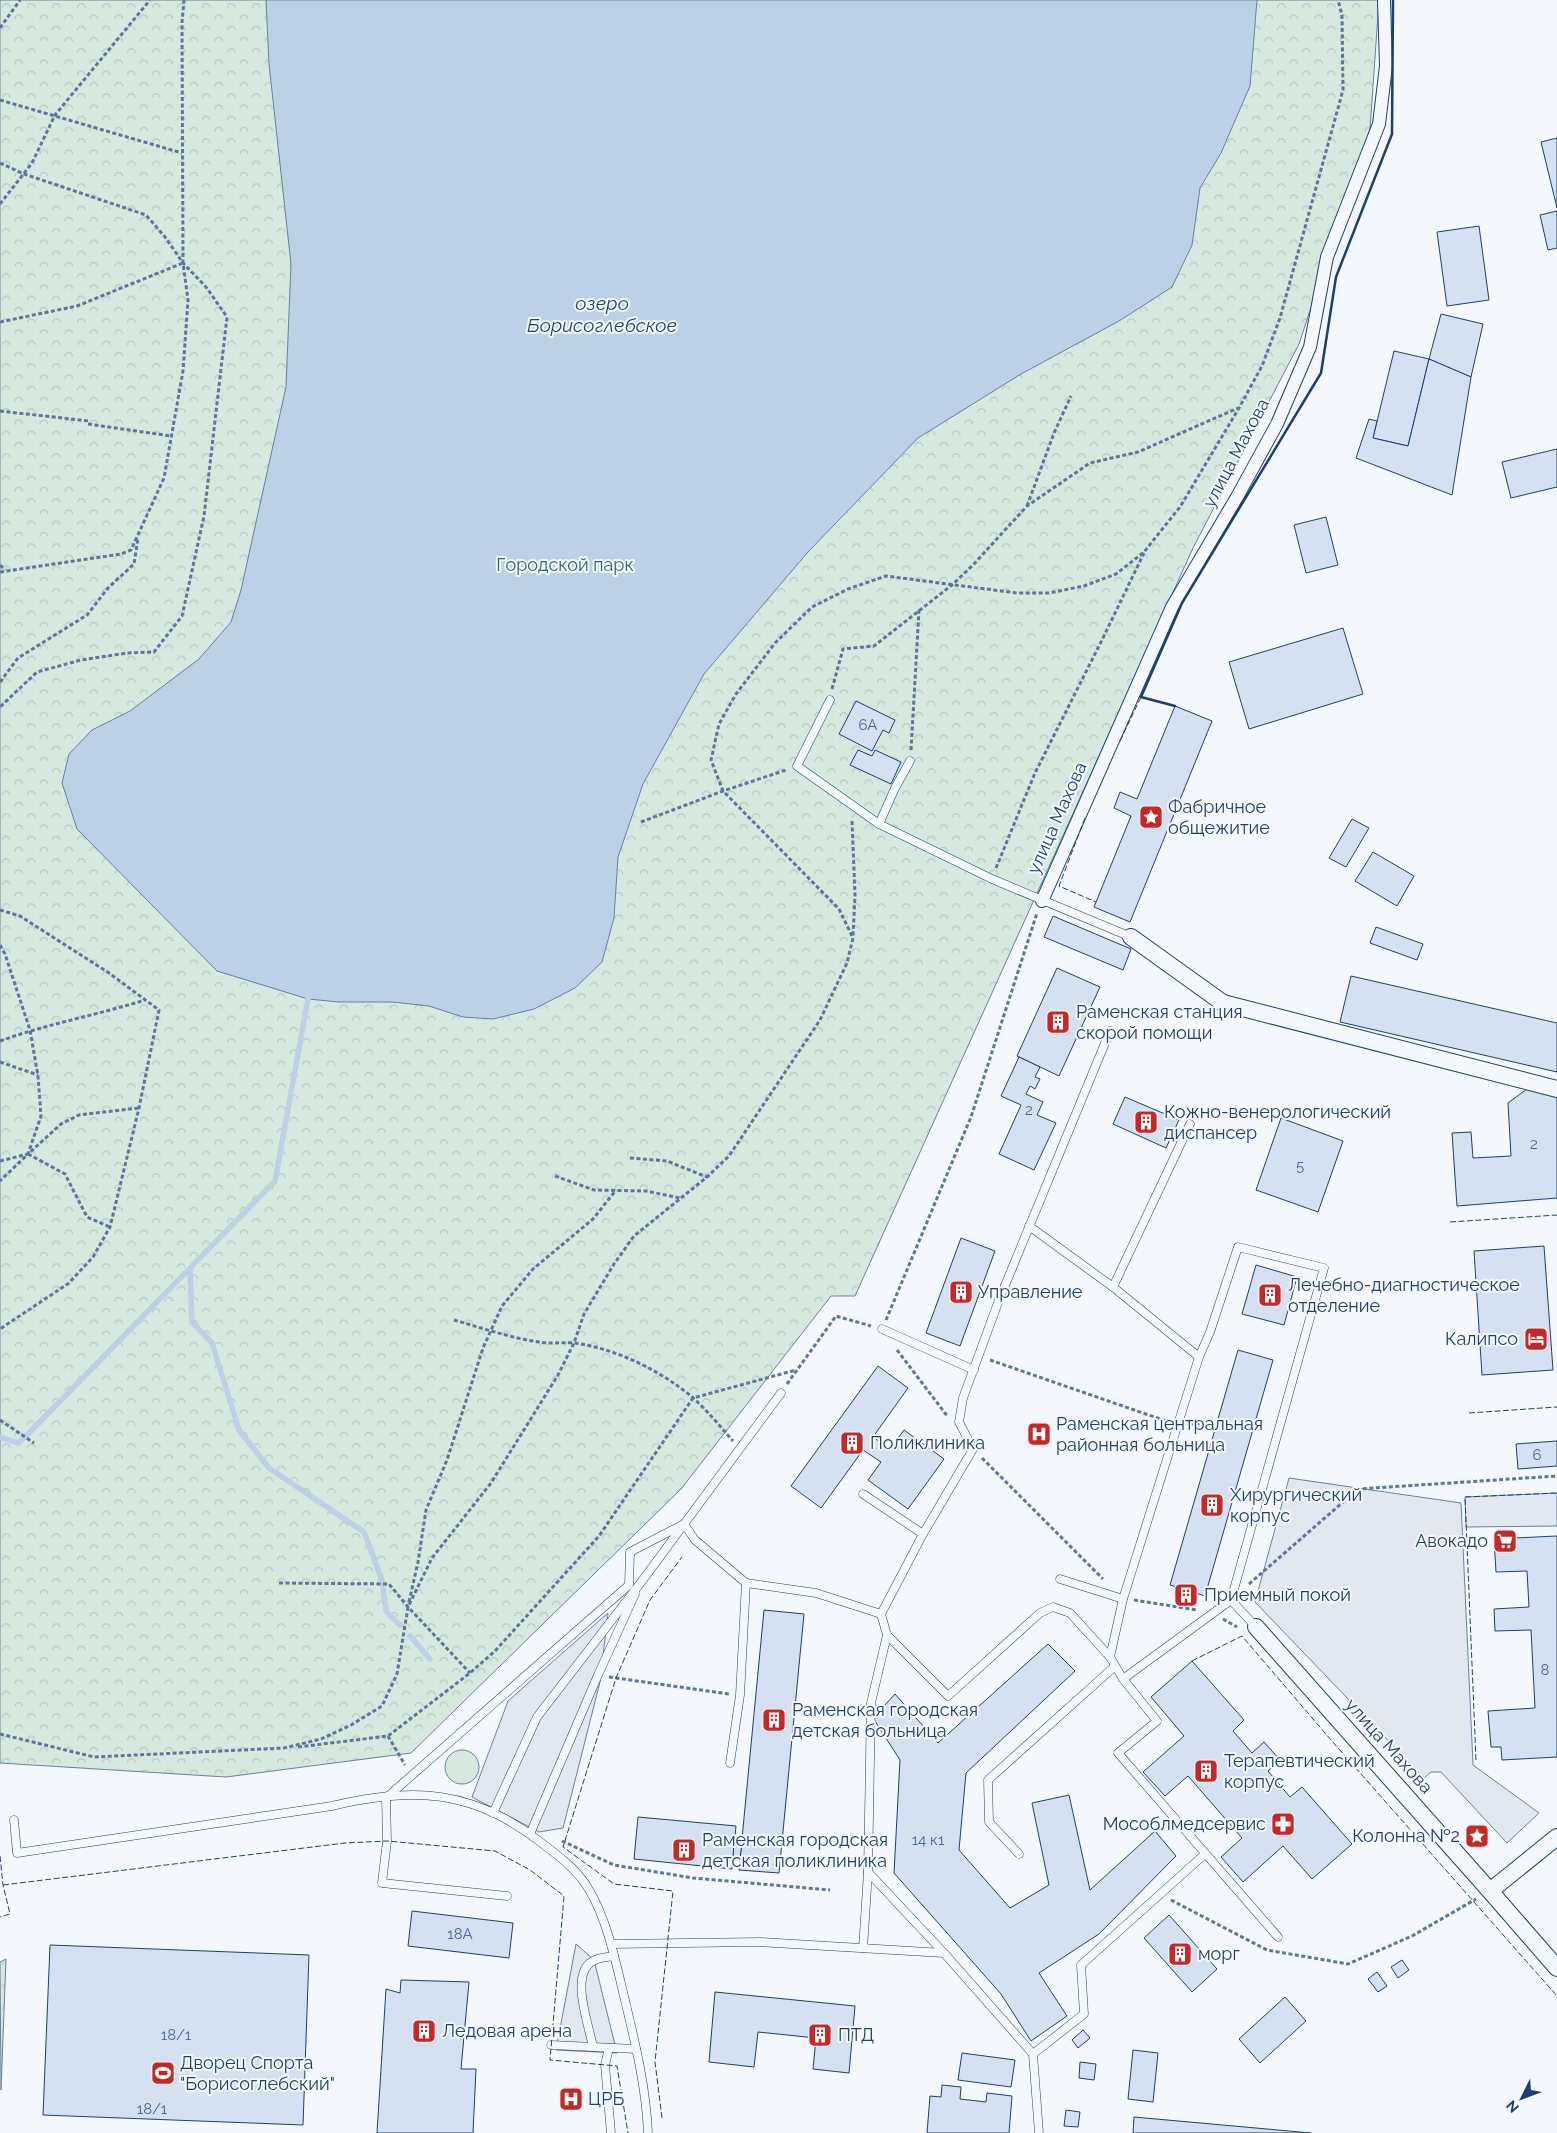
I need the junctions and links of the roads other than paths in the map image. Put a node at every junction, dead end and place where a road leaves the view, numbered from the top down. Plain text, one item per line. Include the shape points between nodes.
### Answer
1 (1384, 0) edge
2 (830, 700) road end
3 (910, 761) road end
4 (880, 824) junction
5 (1042, 901) junction
6 (1131, 937) joint
7 (1110, 1030) dead end
8 (1557, 1089) edge
9 (1190, 1124) dead end
10 (1029, 1226) junction
11 (1113, 1288) junction
12 (882, 1329) road end
13 (1199, 1357) junction
14 (974, 1370) junction
15 (781, 1394) road end
16 (863, 1494) dead end
17 (684, 1524) junction
18 (923, 1534) junction
19 (1060, 1579) dead end
20 (642, 1581) junction
21 (746, 1582) junction
22 (1123, 1599) junction
23 (1231, 1600) junction
24 (881, 1614) junction
25 (1249, 1629) joint
26 (887, 1635) junction
27 (1110, 1657) junction
28 (1114, 1667) junction
29 (1123, 1679) junction
30 (730, 1763) dead end
31 (386, 1798) junction
32 (493, 1812) junction
33 (14, 1820) dead end
34 (531, 1833) junction
35 (1557, 1837) edge
36 (1019, 1854) dead end
37 (1205, 1854) junction
38 (868, 1872) junction
39 (1484, 1894) junction
40 (508, 1896) dead end
41 (1278, 1937) dead end
42 (611, 1944) junction
43 (863, 1948) junction
44 (944, 1953) junction
45 (614, 1956) junction
46 (1557, 1968) edge
47 (551, 2045) dead end
48 (593, 2047) junction
49 (609, 2048) junction
50 (636, 2049) junction
51 (1032, 2054) junction
52 (611, 2133) edge
53 (648, 2133) edge
54 (1039, 2133) edge

1 - 5 street, улица Махова via 1386,66 1379,124 1327,257 1310,348 1273,432 1172,608
2 - 4 lane via 797,766
3 - 4 lane
4 - 5 lane
5 - 6 lane
6 - 8 street via 1223,1003
7 - 10 lane
9 - 11 lane
10 - 11 lane
10 - 14 lane
11 - 13 lane
12 - 14 lane
13 - 22 lane
13 - 23 lane via 1238,1247 1324,1268
14 - 18 lane via 963,1398 959,1422 973,1449
15 - 17 lane
16 - 18 lane
17 - 20 lane
17 - 21 lane via 695,1540
17 - 31 lane via 630,1552 628,1585
18 - 24 lane
19 - 22 lane
20 - 32 lane via 537,1717
20 - 34 lane
21 - 24 lane via 816,1593
21 - 30 lane via 740,1695
22 - 27 lane
23 - 25 lane
23 - 29 lane
24 - 26 lane
25 - 39 street, улица Махова
26 - 27 lane via 948,1696 1040,1613 1054,1607 1070,1613
26 - 38 lane via 871,1703
27 - 28 lane
28 - 29 lane
28 - 36 lane via 988,1780 989,1822
29 - 37 lane via 1157,1721 1118,1753
31 - 32 lane via 414,1794 443,1797
31 - 33 lane via 17,1853
31 - 40 lane via 387,1840 382,1883
32 - 34 lane
34 - 42 lane via 588,1887
35 - 39 street
37 - 41 lane
37 - 51 lane via 1081,1964 1084,2014
38 - 43 lane
38 - 44 lane
39 - 46 street, улица Махова
42 - 43 lane via 760,1942
42 - 45 lane
43 - 44 lane
44 - 51 lane
45 - 48 lane via 594,1960 583,1971 580,1985
45 - 50 lane
47 - 48 lane
48 - 49 lane
49 - 50 lane
49 - 52 lane via 605,2065
50 - 53 lane via 644,2086
51 - 54 lane

